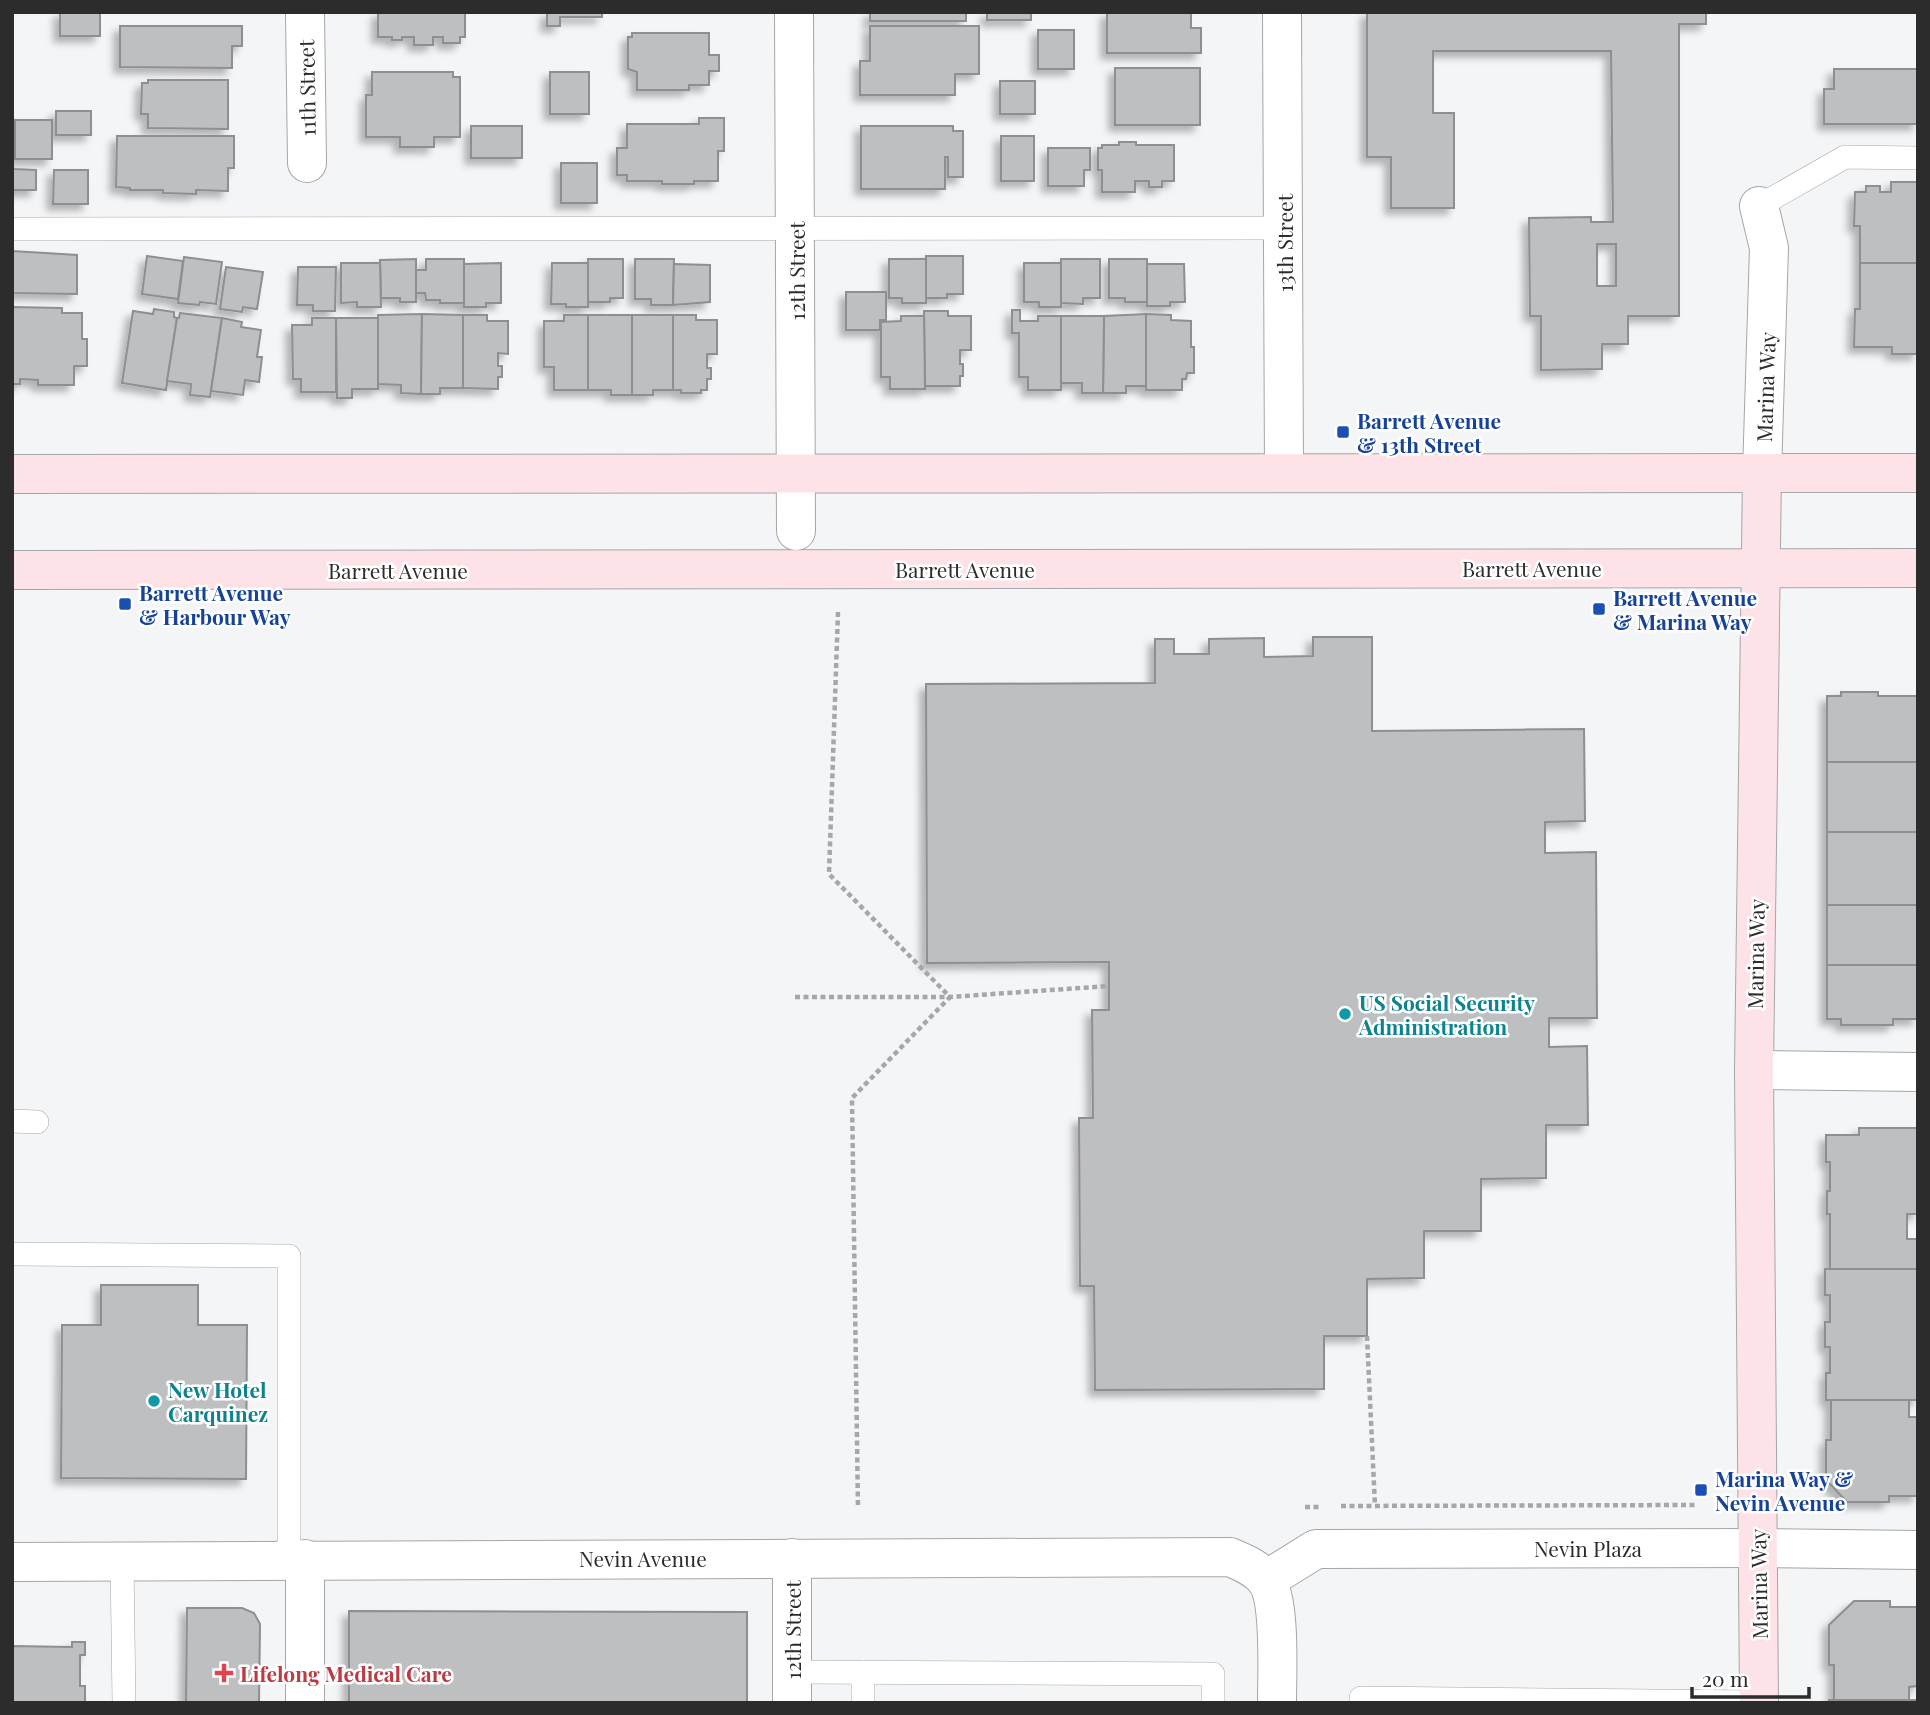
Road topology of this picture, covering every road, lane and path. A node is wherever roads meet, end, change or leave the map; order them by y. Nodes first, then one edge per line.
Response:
1 (305, 12) edge
2 (794, 12) edge
3 (1282, 12) edge
4 (1918, 158) edge
5 (307, 163) dead end
6 (1759, 206) joint
7 (1284, 228) junction
8 (12, 229) edge
9 (796, 229) junction
10 (1284, 473) junction
11 (1762, 473) junction
12 (1918, 473) edge
13 (12, 474) edge
14 (796, 474) junction
15 (796, 531) dead end
16 (1760, 568) junction
17 (1918, 568) edge
18 (12, 570) edge
19 (838, 612) dead end
20 (1109, 986) dead end
21 (795, 997) dead end
22 (950, 997) junction
23 (1754, 1070) junction
24 (1918, 1072) edge
25 (12, 1121) edge
26 (37, 1122) dead end
27 (12, 1254) edge
28 (1367, 1336) dead end
29 (1696, 1505) dead end
30 (1333, 1506) dead end
31 (1375, 1506) junction
32 (1305, 1507) dead end
33 (1319, 1507) dead end
34 (858, 1508) dead end
35 (1758, 1548) junction
36 (1376, 1549) junction
37 (1918, 1550) edge
38 (792, 1558) junction
39 (297, 1559) junction
40 (122, 1561) junction
41 (12, 1562) edge
42 (1266, 1580) junction
43 (863, 1672) junction
44 (792, 1688) edge
45 (1759, 1702) edge
46 (124, 1703) edge
47 (305, 1703) edge
48 (863, 1703) edge
49 (1213, 1703) edge
50 (1277, 1703) edge
51 (1361, 1703) edge

1 - 5 street, 11th Street
2 - 9 street, 12th Street
3 - 7 street, 13th Street
4 - 6 lane
6 - 11 street, Marina Way
7 - 9 lane
7 - 10 street, 13th Street
8 - 9 lane
9 - 14 street, 12th Street
10 - 11 main road
10 - 14 main road
11 - 12 main road
11 - 16 main road, Marina Way
13 - 14 main road
14 - 15 street, 12th Street
16 - 17 main road, Barrett Avenue
16 - 18 main road, Barrett Avenue
16 - 23 main road, Marina Way
19 - 22 path
20 - 22 path
21 - 22 path
22 - 34 path
23 - 24 street
23 - 35 main road, Marina Way
25 - 26 lane
27 - 39 lane
28 - 31 path
29 - 31 path
30 - 31 path
31 - 36 path
32 - 33 path
35 - 36 street, Nevin Plaza
35 - 37 street, Nevin Plaza
35 - 45 main road, Marina Way
36 - 42 street, Nevin Plaza
38 - 39 street, Nevin Avenue
38 - 42 street, Nevin Avenue
38 - 44 street, 12th Street
39 - 40 street, Nevin Avenue
39 - 47 street
40 - 41 street, Nevin Avenue
40 - 46 lane
42 - 50 street
43 - 44 lane
43 - 48 lane
43 - 49 lane
45 - 51 lane

